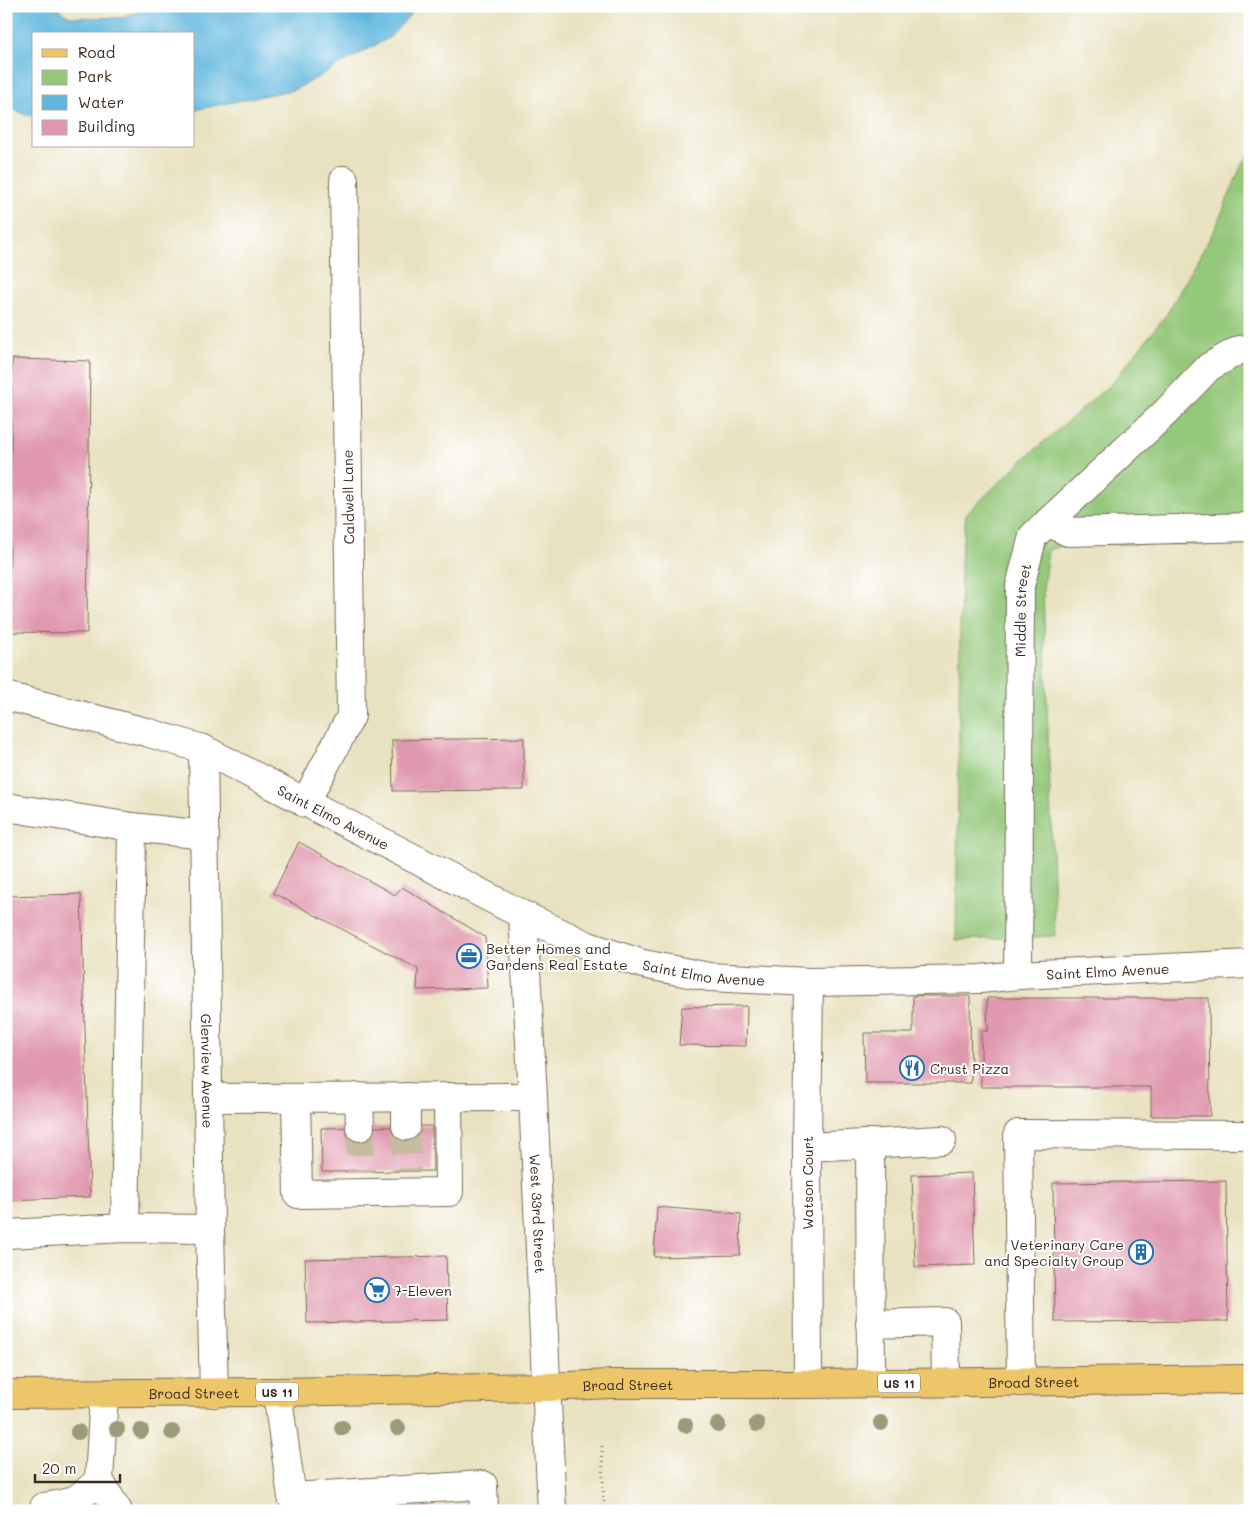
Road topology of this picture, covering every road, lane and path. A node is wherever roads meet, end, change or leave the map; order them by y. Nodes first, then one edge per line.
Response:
1 (344, 180) dead end
2 (1250, 349) edge
3 (1048, 522) junction
4 (1250, 527) edge
5 (6, 696) edge
6 (203, 749) junction
7 (305, 802) junction
8 (6, 807) edge
9 (132, 827) junction
10 (205, 835) junction
11 (523, 915) junction
12 (1250, 964) edge
13 (1018, 975) junction
14 (809, 982) junction
15 (533, 1096) junction
16 (406, 1097) junction
17 (448, 1097) junction
18 (208, 1098) junction
19 (296, 1098) junction
20 (360, 1098) junction
21 (406, 1126) tunnel mouth
22 (360, 1127) tunnel mouth
23 (1250, 1135) edge
24 (942, 1140) dead end
25 (870, 1143) junction
26 (807, 1147) junction
27 (125, 1228) junction
28 (210, 1229) junction
29 (6, 1234) edge
30 (870, 1324) junction
31 (1250, 1379) edge
32 (946, 1382) junction
33 (1020, 1382) junction
34 (808, 1384) junction
35 (871, 1384) junction
36 (548, 1387) junction
37 (277, 1392) junction
38 (214, 1393) junction
39 (6, 1394) edge
40 (104, 1394) junction
41 (602, 1446) dead end
42 (99, 1480) junction
43 (44, 1510) edge
44 (118, 1511) edge
45 (484, 1511) edge
46 (552, 1511) edge
47 (604, 1511) edge

1 - 7 street, Caldwell Lane
2 - 3 street, Middle Street
3 - 4 street
3 - 13 street, Middle Street
5 - 6 street, Saint Elmo Avenue
6 - 7 street, Saint Elmo Avenue
6 - 10 street, Glenview Avenue
7 - 11 street, Saint Elmo Avenue
8 - 9 street
9 - 10 street
9 - 27 street
10 - 18 street, Glenview Avenue
11 - 14 street, Saint Elmo Avenue
11 - 15 street, West 33rd Street
12 - 13 street, Saint Elmo Avenue
13 - 14 street, Saint Elmo Avenue
14 - 26 street, Watson Court
15 - 17 street
15 - 36 street, West 33rd Street
16 - 17 street
16 - 20 street
16 - 21 street
17 - 19 street
18 - 19 street
18 - 28 street, Glenview Avenue
19 - 20 street
20 - 22 street
23 - 33 street
24 - 25 street
25 - 26 street
25 - 30 street
26 - 34 street, Watson Court
27 - 28 street
27 - 29 street
28 - 38 street, Glenview Avenue
30 - 32 street
30 - 35 street
31 - 33 main road, Broad Street / US 11
32 - 33 main road, Broad Street / US 11
32 - 35 main road, Broad Street / US 11
34 - 35 main road, Broad Street / US 11
34 - 36 main road, Broad Street / US 11
36 - 37 main road, Broad Street / US 11
36 - 46 street, West 33rd Street
37 - 38 main road, Broad Street / US 11
37 - 45 street
38 - 40 main road, Broad Street / US 11
39 - 40 main road, Broad Street / US 11
40 - 42 street
41 - 47 path
42 - 43 street
42 - 44 street

